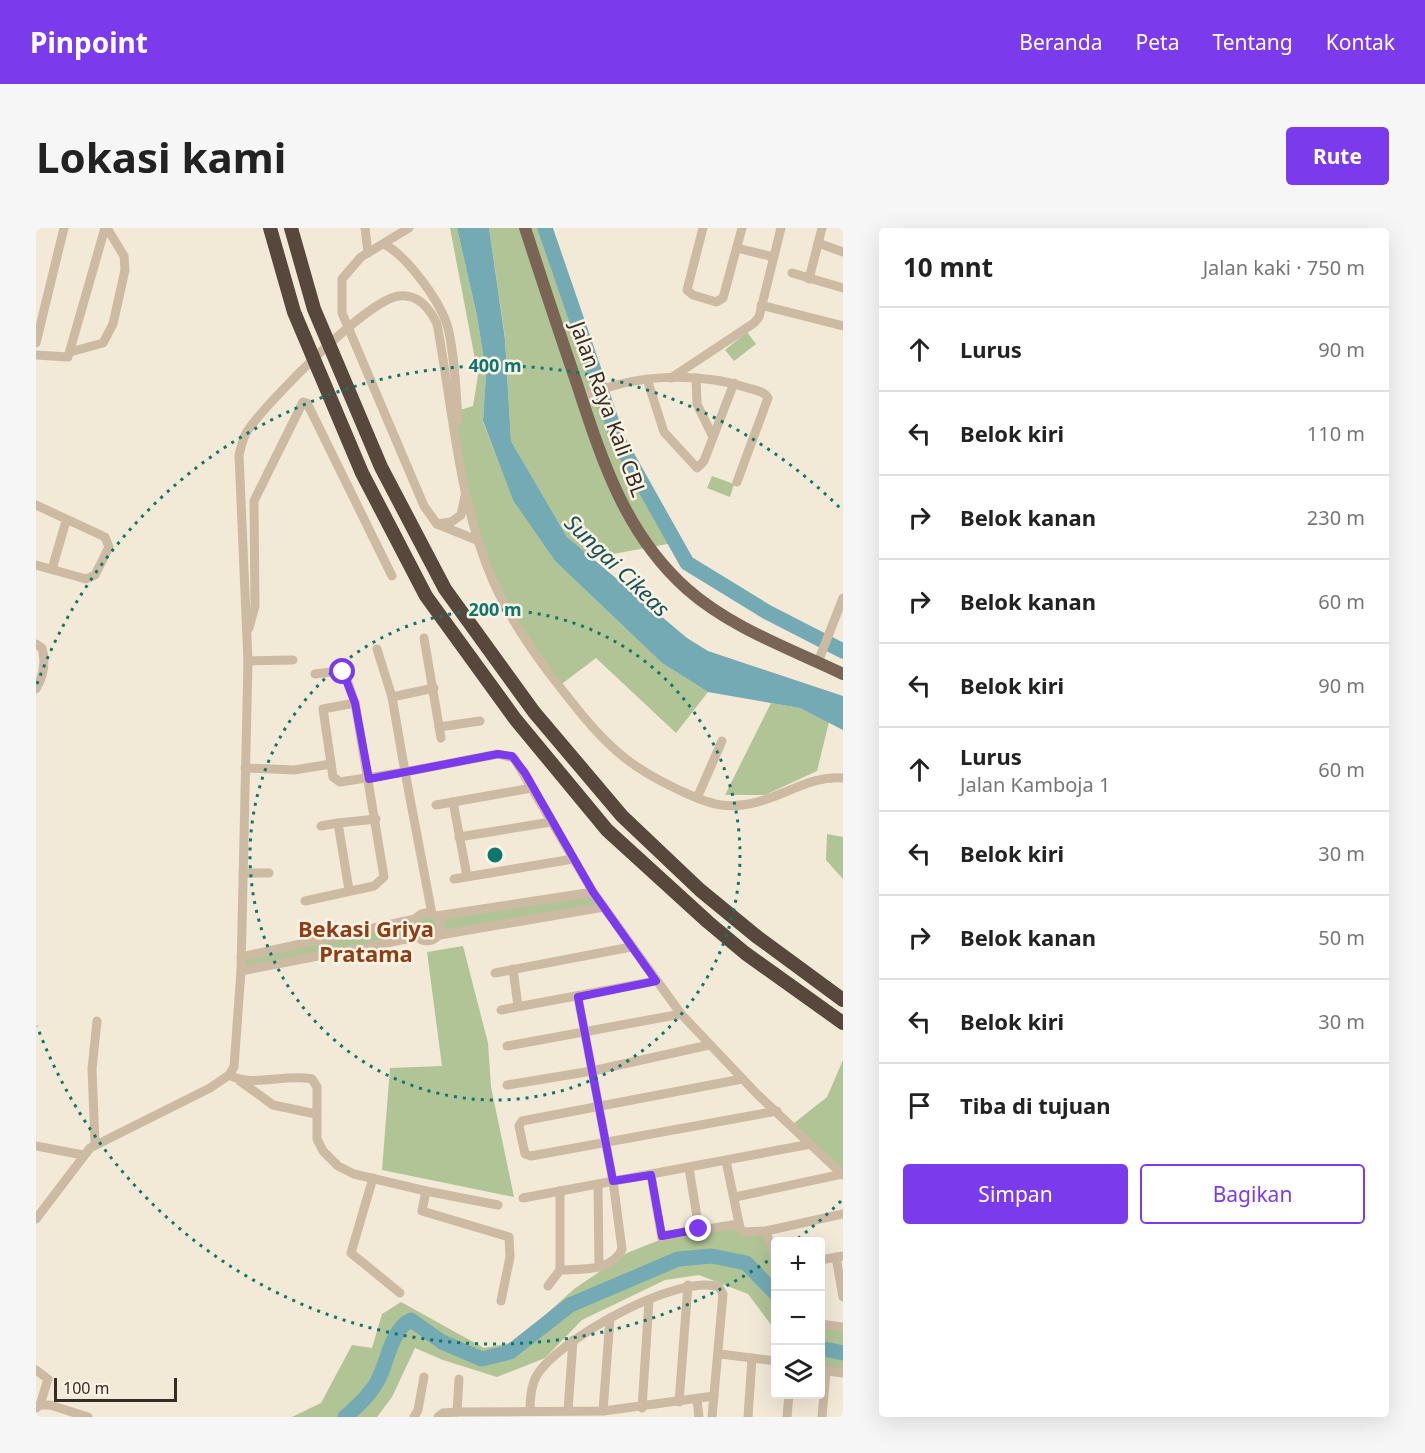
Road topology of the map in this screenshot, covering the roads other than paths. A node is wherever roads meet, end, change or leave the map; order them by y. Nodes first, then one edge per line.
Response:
1 (64, 228) edge
2 (106, 228) edge
3 (270, 228) edge
4 (291, 228) edge
5 (365, 228) edge
6 (409, 228) edge
7 (525, 228) edge
8 (703, 228) edge
9 (742, 228) edge
10 (781, 228) edge
11 (822, 228) edge
12 (818, 243) junction
13 (384, 244) junction
14 (737, 248) junction
15 (843, 252) edge
16 (368, 253) junction
17 (774, 257) junction
18 (792, 273) dead end
19 (809, 279) junction
20 (843, 288) edge
21 (761, 305) junction
22 (843, 326) edge
23 (36, 343) edge
24 (70, 352) junction
25 (36, 355) edge
26 (670, 378) junction
27 (696, 378) junction
28 (647, 379) junction
29 (734, 383) junction
30 (582, 399) junction
31 (712, 435) junction
32 (459, 461) junction
33 (737, 483) dead end
34 (466, 492) junction
35 (36, 505) edge
36 (66, 521) junction
37 (437, 524) junction
38 (479, 542) junction
39 (36, 565) edge
40 (52, 570) junction
41 (392, 576) dead end
42 (843, 598) edge
43 (247, 636) junction
44 (424, 638) dead end
45 (36, 644) edge
46 (377, 649) dead end
47 (293, 660) dead end
48 (248, 661) junction
49 (818, 662) junction
50 (315, 674) dead end
51 (843, 674) edge
52 (37, 685) edge
53 (434, 688) junction
54 (392, 697) junction
55 (355, 703) junction
56 (480, 721) dead end
57 (439, 728) junction
58 (441, 738) dead end
59 (722, 741) dead end
60 (331, 764) junction
61 (245, 768) junction
62 (405, 772) junction
63 (843, 778) edge
64 (369, 779) junction
65 (532, 788) junction
66 (697, 798) junction
67 (453, 802) junction
68 (436, 805) dead end
69 (376, 819) junction
70 (551, 822) junction
71 (338, 823) junction
72 (321, 826) dead end
73 (459, 837) junction
74 (573, 859) junction
75 (243, 873) junction
76 (269, 873) dead end
77 (467, 876) junction
78 (454, 879) dead end
79 (349, 890) junction
80 (593, 892) junction
81 (305, 901) dead end
82 (604, 907) junction
83 (434, 915) junction
84 (415, 919) junction
85 (440, 935) junction
86 (417, 937) junction
87 (631, 947) junction
88 (241, 957) junction
89 (513, 969) junction
90 (241, 971) junction
91 (495, 973) dead end
92 (656, 981) junction
93 (578, 997) junction
94 (843, 1000) edge
95 (518, 1006) junction
96 (501, 1010) dead end
97 (681, 1014) junction
98 (97, 1021) dead end
99 (841, 1022) edge
100 (585, 1034) junction
101 (507, 1046) dead end
102 (709, 1046) junction
103 (592, 1071) junction
104 (229, 1075) junction
105 (742, 1079) junction
106 (240, 1081) junction
107 (507, 1085) dead end
108 (598, 1108) junction
109 (777, 1111) junction
110 (316, 1114) junction
111 (606, 1143) junction
112 (95, 1144) junction
113 (811, 1144) junction
114 (36, 1146) edge
115 (83, 1155) junction
116 (726, 1161) junction
117 (689, 1167) junction
118 (843, 1174) edge
119 (651, 1175) junction
120 (373, 1178) junction
121 (613, 1181) junction
122 (598, 1184) junction
123 (426, 1191) junction
124 (560, 1191) junction
125 (735, 1197) junction
126 (523, 1198) dead end
127 (498, 1205) dead end
128 (843, 1214) edge
129 (36, 1219) edge
130 (739, 1224) junction
131 (699, 1229) junction
132 (766, 1231) junction
133 (771, 1247) edge
134 (840, 1256) edge
135 (825, 1259) edge
136 (599, 1267) junction
137 (560, 1270) junction
138 (688, 1285) junction
139 (548, 1286) dead end
140 (400, 1293) dead end
141 (843, 1297) edge
142 (649, 1300) junction
143 (501, 1301) dead end
144 (610, 1318) junction
145 (825, 1325) edge
146 (843, 1327) edge
147 (573, 1340) junction
148 (720, 1354) junction
149 (752, 1358) junction
150 (771, 1360) edge
151 (36, 1370) edge
152 (825, 1370) edge
153 (843, 1373) edge
154 (424, 1377) dead end
155 (459, 1379) dead end
156 (714, 1396) junction
157 (789, 1399) edge
158 (822, 1399) edge
159 (696, 1400) junction
160 (679, 1402) junction
161 (38, 1407) edge
162 (642, 1408) junction
163 (530, 1411) junction
164 (568, 1411) junction
165 (603, 1411) junction
166 (458, 1412) junction
167 (88, 1417) edge
168 (414, 1417) edge
169 (438, 1417) edge
170 (699, 1417) edge
171 (712, 1417) edge
172 (748, 1417) edge
173 (787, 1417) edge
174 (822, 1417) edge

1 - 23 street
2 - 24 street
2 - 24 street
3 - 99 highway
4 - 94 highway
5 - 16 street
6 - 13 street
7 - 30 main road, Jalan Raya Kali CBL
8 - 14 street
9 - 14 street
10 - 17 street
11 - 12 street
12 - 15 street
12 - 19 street
13 - 16 street
13 - 32 street
14 - 17 street
16 - 37 street
17 - 21 street
18 - 19 street
19 - 20 street
21 - 22 street
21 - 26 street
24 - 25 street
26 - 27 street
26 - 28 street
27 - 29 street
27 - 31 street
28 - 30 street
28 - 31 street
29 - 31 street
29 - 33 street
30 - 49 main road, Jalan Raya Kali CBL
32 - 34 street
32 - 43 street
34 - 37 street
34 - 38 street
35 - 36 street
36 - 40 street
36 - 40 street
37 - 38 street
38 - 66 street
39 - 40 street
41 - 43 street
42 - 49 street
43 - 48 street
44 - 53 street
45 - 52 street
46 - 54 street
47 - 48 street
48 - 61 street
49 - 51 main road, Jalan Raya Kali CBL
50 - 55 street
53 - 54 street
53 - 57 street
54 - 62 street
55 - 60 street
55 - 64 street
56 - 57 street
57 - 58 street
59 - 66 street
60 - 61 street
60 - 64 street
61 - 75 street
62 - 64 street
62 - 65 street
62 - 83 street
63 - 66 street
64 - 69 street
65 - 67 street
65 - 70 street
67 - 68 street
67 - 73 street
69 - 71 street
69 - 79 street
70 - 73 street
70 - 74 street
71 - 72 street
71 - 79 street
73 - 77 street
74 - 77 street
74 - 80 street
75 - 76 street
75 - 88 street
77 - 78 street
79 - 81 street
80 - 82 street
80 - 83 street
82 - 85 street
82 - 87 street
83 - 84 street
83 - 85 street
84 - 86 street
84 - 88 street
85 - 86 street
86 - 90 street
87 - 89 street
87 - 92 street
88 - 90 street
89 - 91 street
89 - 95 street
90 - 104 street
92 - 93 street
92 - 97 street
93 - 95 street
93 - 100 street
95 - 96 street
97 - 100 street
97 - 102 street
98 - 112 street
100 - 101 street
100 - 103 street
102 - 103 street
102 - 105 street
103 - 107 street
103 - 108 street
104 - 106 street
104 - 112 street
105 - 108 street
105 - 109 street
106 - 110 street
106 - 110 street
108 - 111 street
108 - 111 street
109 - 111 street
109 - 113 street
110 - 120 street
111 - 121 street
112 - 115 street
113 - 116 street
113 - 118 street
114 - 115 street
115 - 129 street
116 - 117 street
116 - 125 street
117 - 119 street
117 - 131 street
118 - 125 street
119 - 121 street
119 - 131 street
120 - 123 street
120 - 140 street
121 - 122 street
121 - 136 street
122 - 124 street
122 - 136 street
123 - 127 street
123 - 143 street
124 - 126 street
124 - 137 street
125 - 130 street
128 - 132 street
130 - 131 street
130 - 132 street
132 - 133 street
134 - 135 street
134 - 141 street
136 - 137 street
137 - 139 street
138 - 142 street
138 - 148 street
138 - 160 street
142 - 144 street
142 - 162 street
144 - 147 street
144 - 165 street
145 - 146 street
147 - 163 street
147 - 164 street
148 - 149 street
148 - 156 street
149 - 150 street
149 - 172 street
151 - 161 street
152 - 153 street
154 - 168 street
155 - 166 street
156 - 159 street
156 - 171 street
157 - 173 street
158 - 174 street
159 - 160 street
159 - 170 street
160 - 162 street
161 - 167 street
162 - 165 street
163 - 164 street
163 - 166 street
164 - 165 street
166 - 169 street

